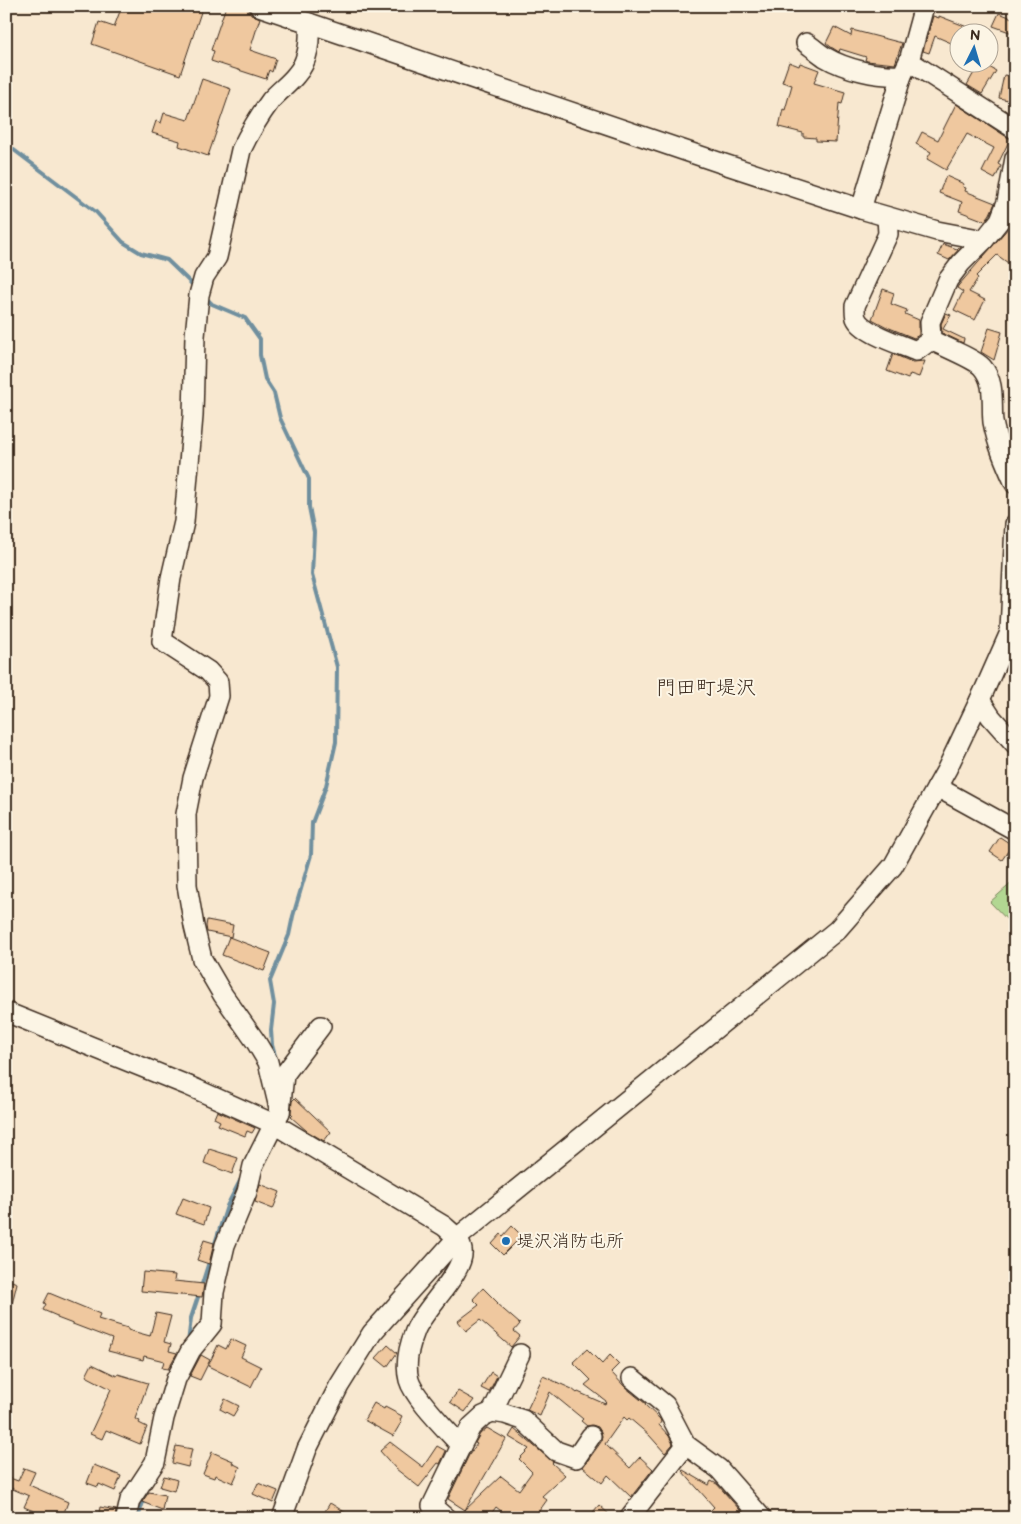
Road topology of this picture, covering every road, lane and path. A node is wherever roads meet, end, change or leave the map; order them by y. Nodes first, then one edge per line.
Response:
1 (259, 6) edge
2 (924, 6) edge
3 (299, 16) edge
4 (806, 43) dead end
5 (905, 68) junction
6 (1015, 129) edge
7 (1015, 158) edge
8 (861, 209) junction
9 (887, 218) junction
10 (984, 240) junction
11 (931, 340) junction
12 (1015, 484) edge
13 (1015, 524) edge
14 (1012, 626) edge
15 (980, 700) junction
16 (1015, 744) edge
17 (937, 787) junction
18 (1015, 830) edge
19 (6, 1012) edge
20 (321, 1026) dead end
21 (277, 1118) junction
22 (457, 1238) junction
23 (520, 1354) dead end
24 (632, 1378) dead end
25 (492, 1412) junction
26 (591, 1436) dead end
27 (686, 1445) junction
28 (461, 1446) junction
29 (126, 1518) edge
30 (282, 1518) edge
31 (446, 1518) edge
32 (629, 1518) edge
33 (762, 1518) edge

1 - 3 street
2 - 5 street
3 - 8 street
3 - 21 street
4 - 5 street
5 - 6 street
5 - 8 street
7 - 10 street
8 - 9 street
9 - 10 street
9 - 11 street
10 - 11 street
11 - 12 street
13 - 14 street
14 - 15 street
15 - 16 street
15 - 17 street
17 - 18 street
17 - 22 street
19 - 21 street
20 - 21 street
21 - 22 street
21 - 29 street
22 - 28 street
22 - 30 street
23 - 25 street
24 - 27 street
25 - 26 street
25 - 28 street
27 - 32 street
27 - 33 street
28 - 31 street

